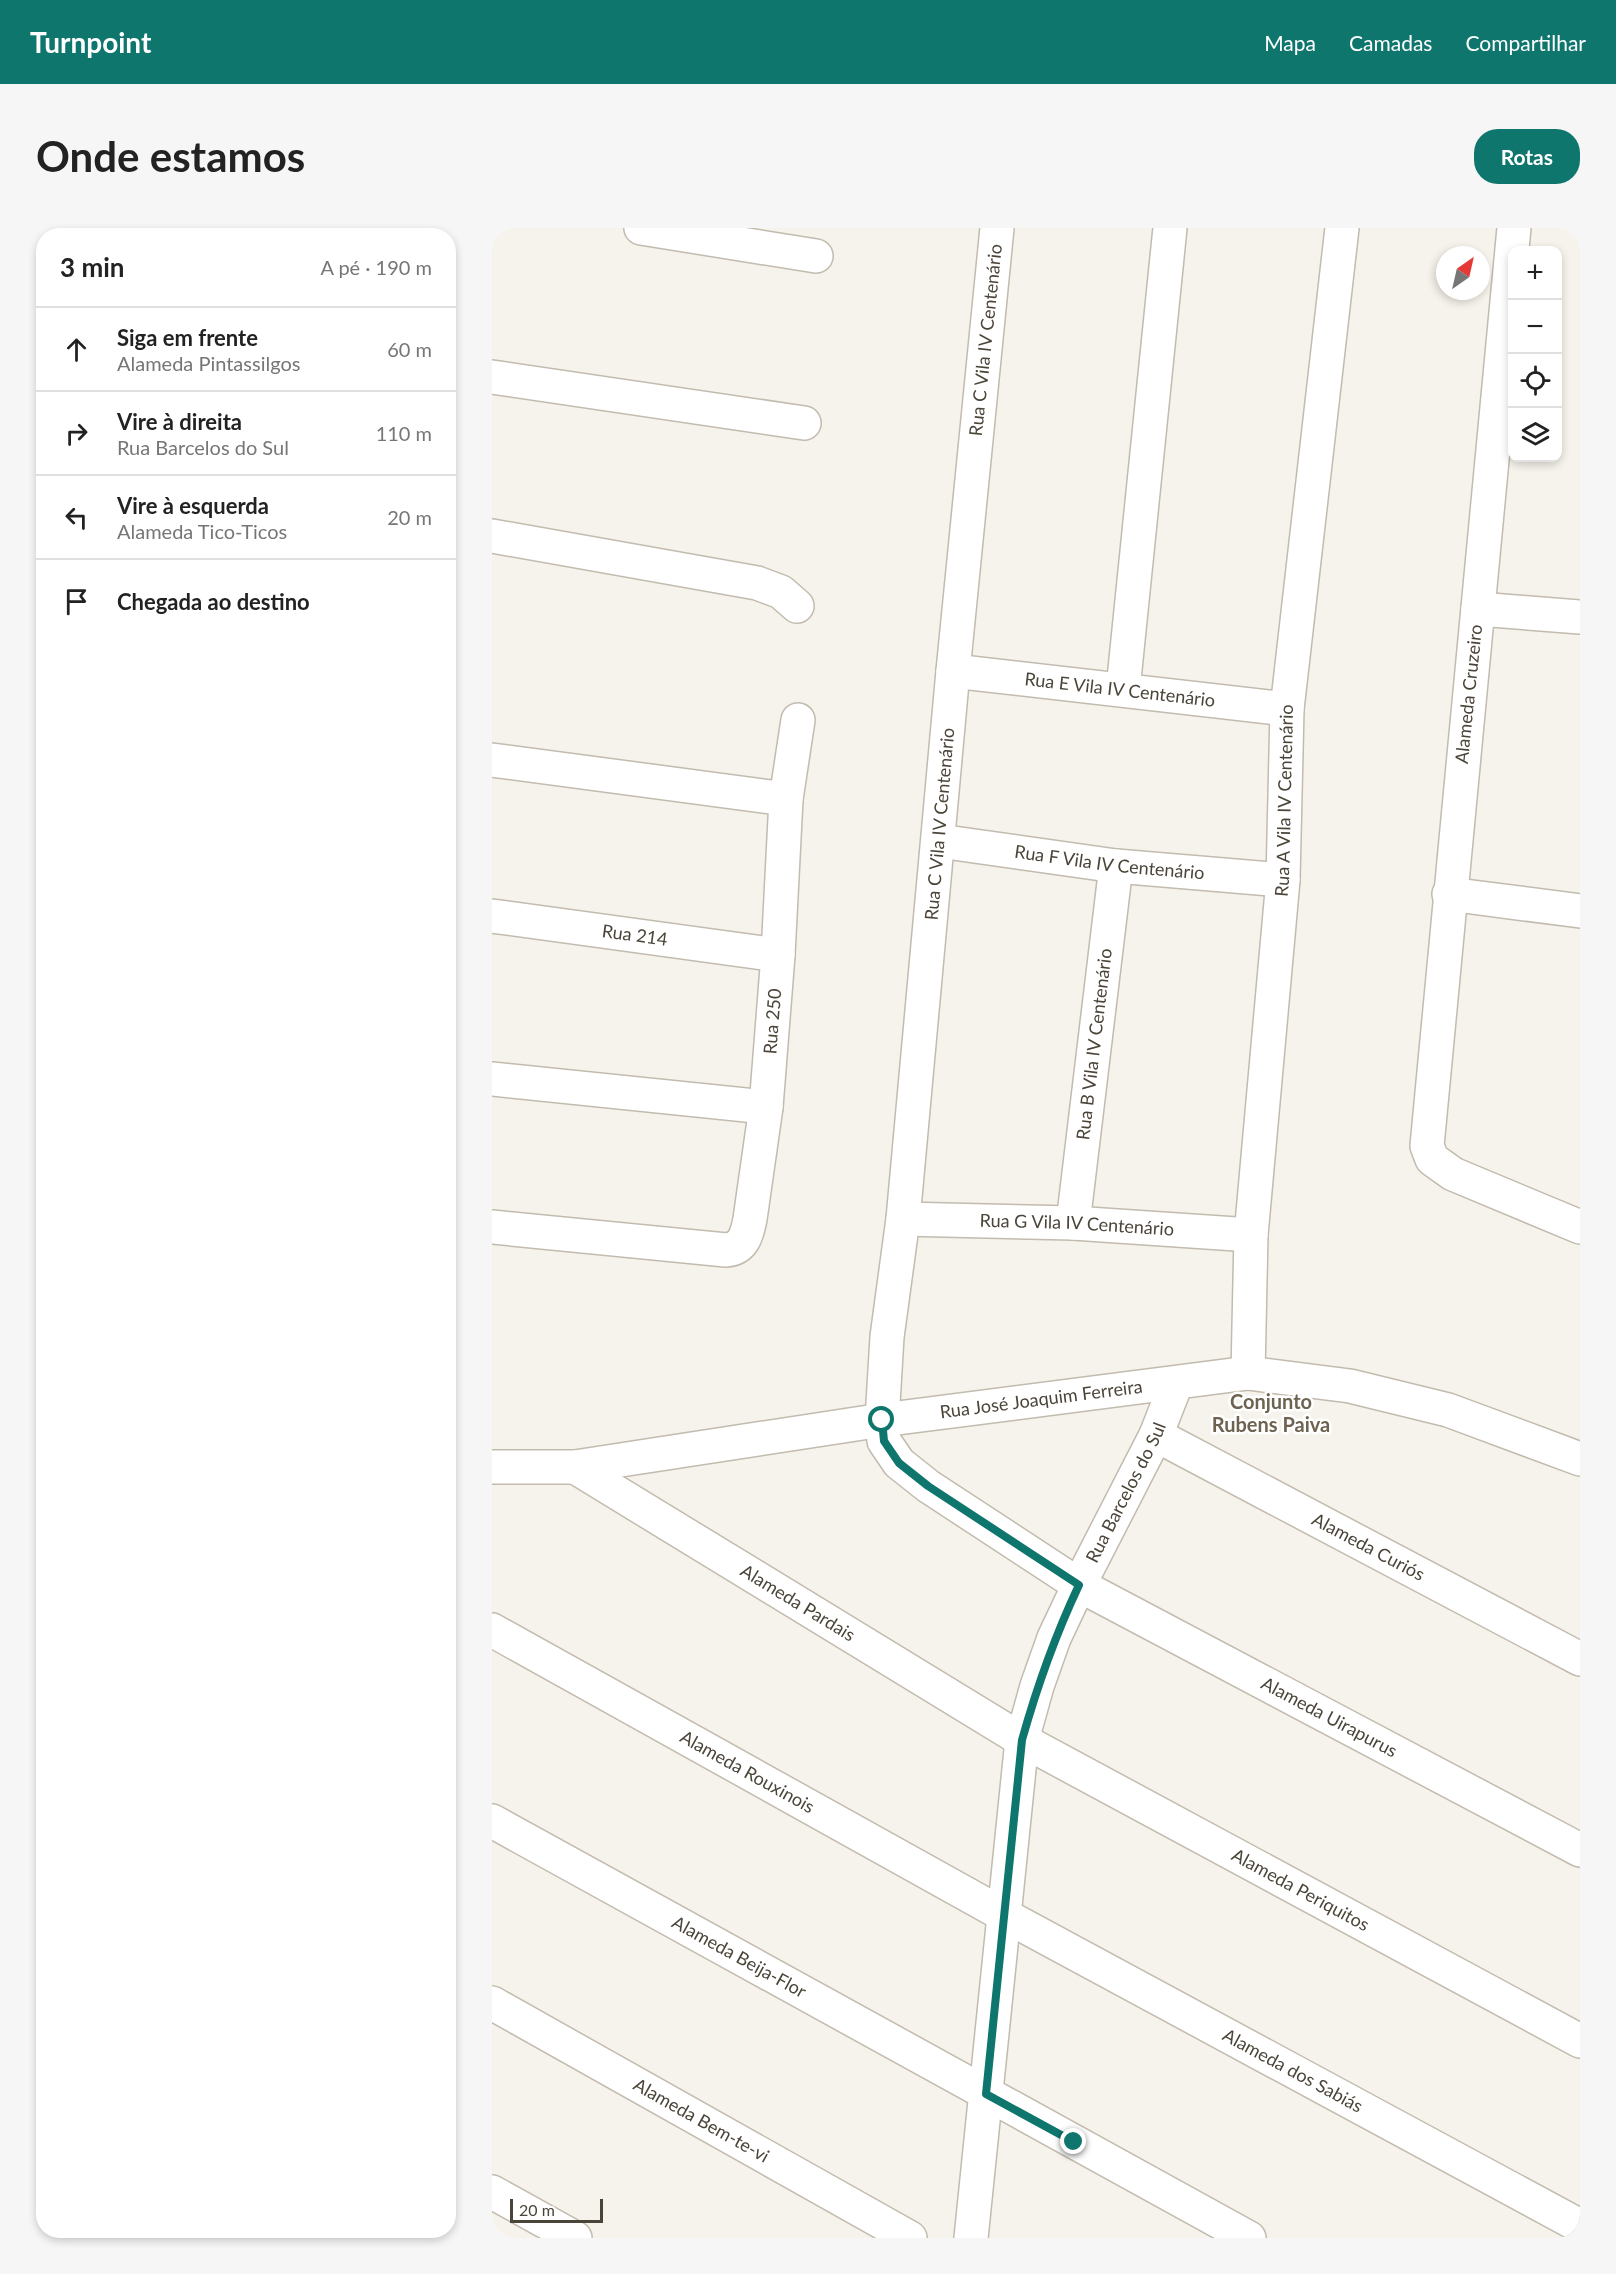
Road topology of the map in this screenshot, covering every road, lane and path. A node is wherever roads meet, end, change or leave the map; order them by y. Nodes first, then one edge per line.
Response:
1 (641, 228) edge
2 (997, 228) edge
3 (1170, 228) edge
4 (1342, 228) edge
5 (1514, 228) edge
6 (816, 256) dead end
7 (492, 377) edge
8 (804, 423) dead end
9 (492, 536) edge
10 (797, 606) dead end
11 (1478, 609) junction
12 (1580, 617) edge
13 (953, 671) junction
14 (1123, 689) junction
15 (1287, 709) junction
16 (798, 720) dead end
17 (492, 760) edge
18 (786, 799) junction
19 (939, 841) junction
20 (1116, 866) junction
21 (1283, 880) junction
22 (1449, 894) junction
23 (1580, 911) edge
24 (492, 916) edge
25 (778, 955) junction
26 (492, 1079) edge
27 (766, 1107) junction
28 (903, 1220) junction
29 (1073, 1223) junction
30 (492, 1227) edge
31 (1580, 1227) edge
32 (1251, 1235) junction
33 (1248, 1373) junction
34 (1176, 1384) junction
35 (882, 1420) junction
36 (1156, 1435) junction
37 (1580, 1459) edge
38 (492, 1467) edge
39 (575, 1467) junction
40 (1079, 1585) junction
41 (492, 1630) edge
42 (1580, 1659) edge
43 (1022, 1740) junction
44 (492, 1821) edge
45 (1580, 1850) edge
46 (1004, 1915) junction
47 (492, 2003) edge
48 (1580, 2041) edge
49 (986, 2094) junction
50 (492, 2192) edge
51 (1580, 2226) edge
52 (575, 2238) edge
53 (910, 2238) edge
54 (971, 2238) edge
55 (1249, 2238) edge

1 - 6 street
2 - 13 street, Rua C Vila IV Centenário
3 - 14 street
4 - 15 street, Rua A Vila IV Centenário
5 - 11 street, Alameda Cruzeiro
7 - 8 street
9 - 10 street
11 - 12 street
11 - 22 street, Alameda Cruzeiro
13 - 14 street, Rua E Vila IV Centenário
13 - 19 street, Rua C Vila IV Centenário
14 - 15 street, Rua E Vila IV Centenário
15 - 21 street, Rua A Vila IV Centenário
16 - 18 street, Rua 250
17 - 18 street
18 - 25 street, Rua 250
19 - 20 street, Rua F Vila IV Centenário
19 - 28 street, Rua C Vila IV Centenário
20 - 21 street, Rua F Vila IV Centenário
20 - 29 street, Rua B Vila IV Centenário
21 - 32 street, Rua A Vila IV Centenário
22 - 23 street
22 - 31 street, Alameda Cruzeiro
24 - 25 street, Rua 214
25 - 27 street, Rua 250
26 - 27 street
27 - 30 street, Rua 250
28 - 29 street, Rua G Vila IV Centenário
28 - 35 street, Rua C Vila IV Centenário
29 - 32 street, Rua G Vila IV Centenário
32 - 33 street, Rua A Vila IV Centenário
33 - 34 street, Rua José Joaquim Ferreira
33 - 37 street, Rua José Joaquim Ferreira
34 - 35 street, Rua José Joaquim Ferreira
34 - 36 street, Rua Barcelos do Sul
35 - 39 street, Rua José Joaquim Ferreira
35 - 40 street, Alameda Uirapurus
36 - 40 street, Rua Barcelos do Sul
36 - 42 street, Alameda Curiós
38 - 39 street, Rua José Joaquim Ferreira
39 - 43 street, Alameda Pardais
40 - 43 street, Rua Barcelos do Sul
40 - 45 street, Alameda Uirapurus
41 - 46 street, Alameda Rouxinois
43 - 46 street, Rua Barcelos do Sul
43 - 48 street, Alameda Periquitos
44 - 49 street, Alameda Beija-Flor
46 - 49 street, Rua Barcelos do Sul
46 - 51 street, Alameda dos Sabiás
47 - 53 street, Alameda Bem-te-vi
49 - 54 street, Rua Barcelos do Sul
49 - 55 street, Alameda Beija-Flor
50 - 52 street

